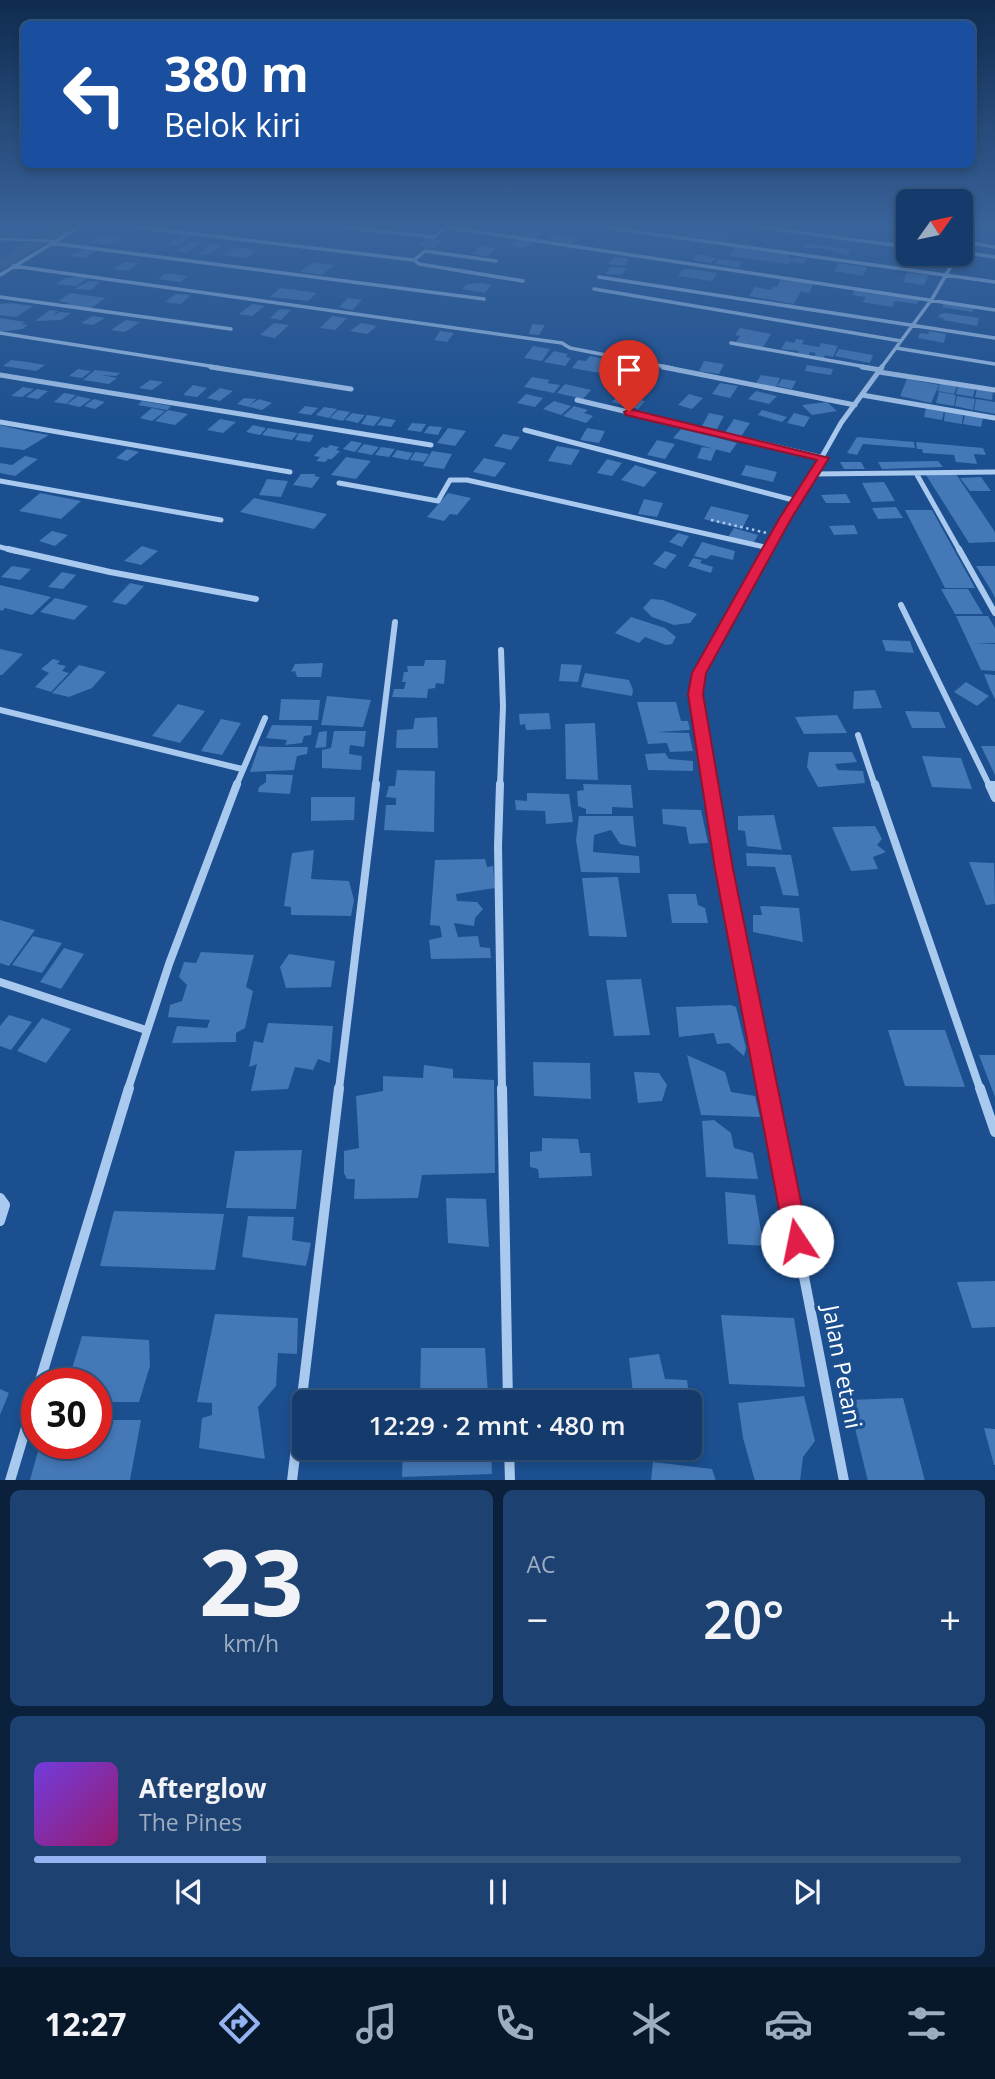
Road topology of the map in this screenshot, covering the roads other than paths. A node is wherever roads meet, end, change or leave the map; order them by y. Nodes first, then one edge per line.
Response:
1 (223, 296) edge
2 (462, 296) edge
3 (633, 296) edge
4 (724, 296) edge
5 (912, 296) edge
6 (934, 296) edge
7 (0, 297) edge
8 (484, 299) dead end
9 (932, 299) junction
10 (995, 310) edge
11 (913, 325) junction
12 (231, 329) dead end
13 (0, 333) edge
14 (995, 338) edge
15 (731, 343) dead end
16 (899, 344) junction
17 (995, 363) edge
18 (880, 371) junction
19 (0, 375) edge
20 (351, 389) dead end
21 (995, 390) edge
22 (862, 396) junction
23 (578, 400) dead end
24 (855, 404) junction
25 (995, 418) edge
26 (0, 422) edge
27 (525, 430) dead end
28 (431, 445) dead end
29 (824, 458) junction
30 (290, 472) dead end
31 (995, 472) edge
32 (916, 473) junction
33 (814, 474) junction
34 (0, 481) edge
35 (339, 483) dead end
36 (797, 501) junction
37 (221, 520) dead end
38 (0, 547) edge
39 (769, 548) junction
40 (256, 599) dead end
41 (901, 605) dead end
42 (995, 613) edge
43 (395, 622) dead end
44 (502, 650) dead end
45 (0, 710) edge
46 (265, 718) dead end
47 (858, 735) dead end
48 (242, 769) junction
49 (992, 785) edge
50 (995, 797) edge
51 (0, 982) edge
52 (146, 1030) junction
53 (995, 1132) edge
54 (0, 1198) edge
55 (0, 1221) edge
56 (44, 1368) edge
57 (508, 1390) edge
58 (21, 1444) edge
59 (509, 1460) edge
60 (10, 1480) edge
61 (292, 1480) edge
62 (510, 1480) edge
63 (844, 1480) edge

1 - 24 street
2 - 8 street
3 - 16 street
4 - 11 street
5 - 9 street
6 - 9 street, Jalan Petani
7 - 12 street
9 - 10 street
9 - 11 street, Jalan Petani
11 - 14 street
11 - 16 street, Jalan Petani
13 - 20 street
15 - 18 street
16 - 17 street
16 - 18 street, Jalan Petani
18 - 21 street
18 - 22 street, Jalan Petani
19 - 28 street
22 - 24 street, Jalan Petani
22 - 25 street
23 - 29 street
24 - 29 street, Jalan Petani
26 - 30 street
27 - 36 street
29 - 33 street, Jalan Petani
31 - 32 street
32 - 33 street
32 - 42 street
33 - 36 street, Jalan Petani
34 - 37 street
35 - 39 street
36 - 39 street, Jalan Petani
38 - 40 street
39 - 63 street, Jalan Petani
41 - 49 street
43 - 61 street
44 - 57 street
45 - 48 street
46 - 48 street
47 - 53 street
48 - 52 street
49 - 50 street
51 - 52 street
52 - 56 street
54 - 55 street
58 - 60 street
59 - 62 street

